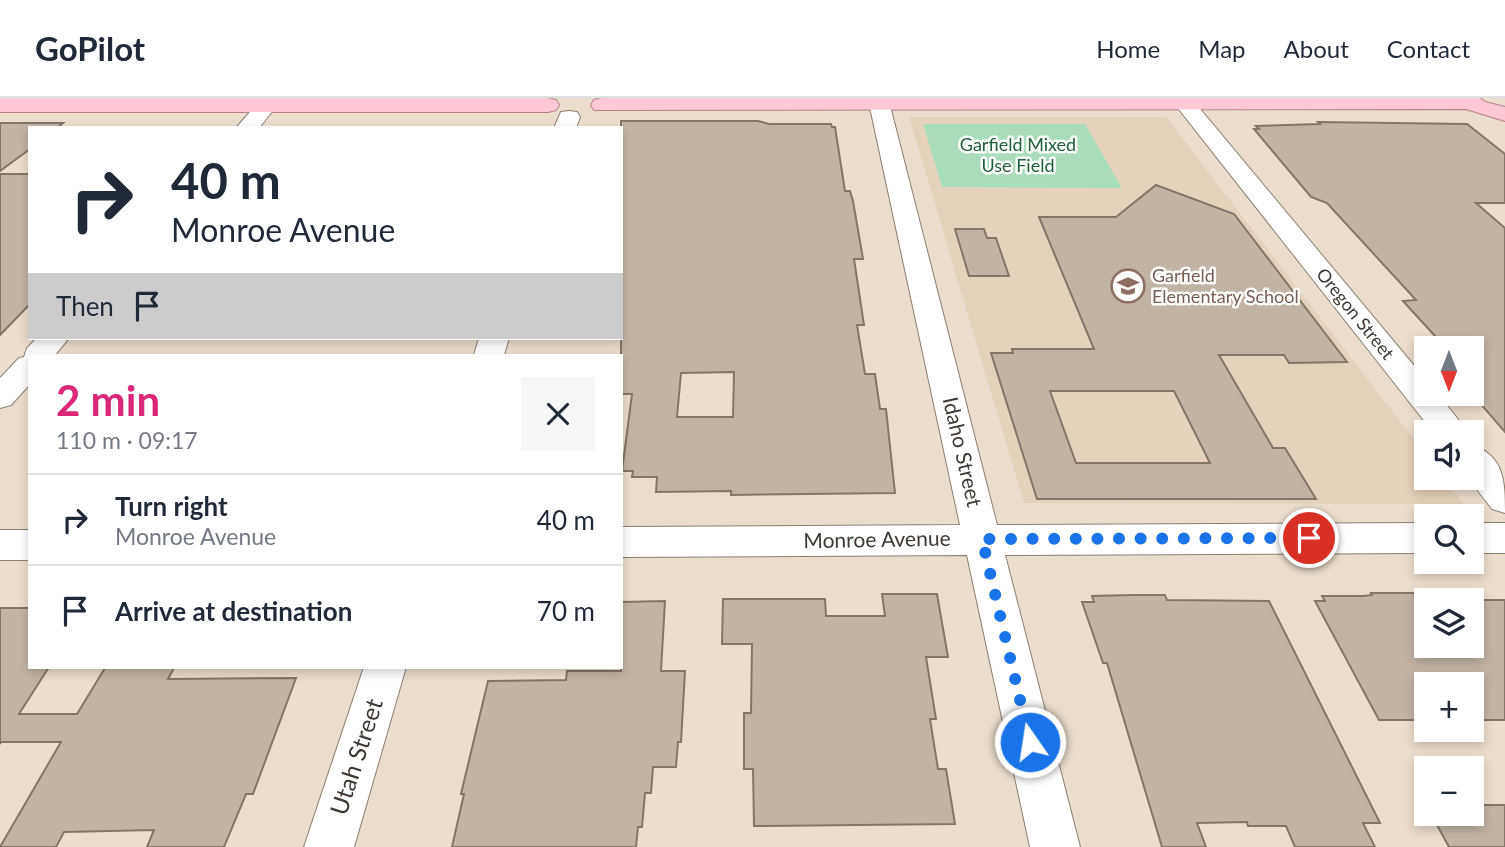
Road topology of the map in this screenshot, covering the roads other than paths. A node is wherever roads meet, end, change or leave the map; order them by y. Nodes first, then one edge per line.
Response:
1 (1182, 100) edge
2 (1468, 100) edge
3 (600, 101) edge
4 (879, 101) edge
5 (270, 102) edge
6 (0, 106) edge
7 (560, 112) edge
8 (1505, 114) edge
9 (249, 126) edge
10 (52, 340) edge
11 (39, 354) edge
12 (28, 367) edge
13 (0, 397) edge
14 (1441, 420) edge
15 (1484, 473) edge
16 (1505, 499) edge
17 (1414, 538) edge
18 (1484, 538) edge
19 (1505, 538) edge
20 (982, 539) junction
21 (623, 542) edge
22 (0, 545) edge
23 (28, 545) edge
24 (385, 669) edge
25 (328, 847) edge
26 (1055, 847) edge

1 - 2 main road
1 - 4 main road
1 - 14 street, Oregon Street
2 - 8 main road
3 - 4 main road
3 - 7 main road
4 - 20 street, Idaho Street
5 - 6 main road
5 - 7 main road
5 - 9 street
10 - 11 street
12 - 13 street
15 - 16 street
17 - 20 street, Monroe Avenue
18 - 19 street
20 - 21 street, Monroe Avenue
20 - 26 street, Idaho Street
22 - 23 street
24 - 25 street, Utah Street

